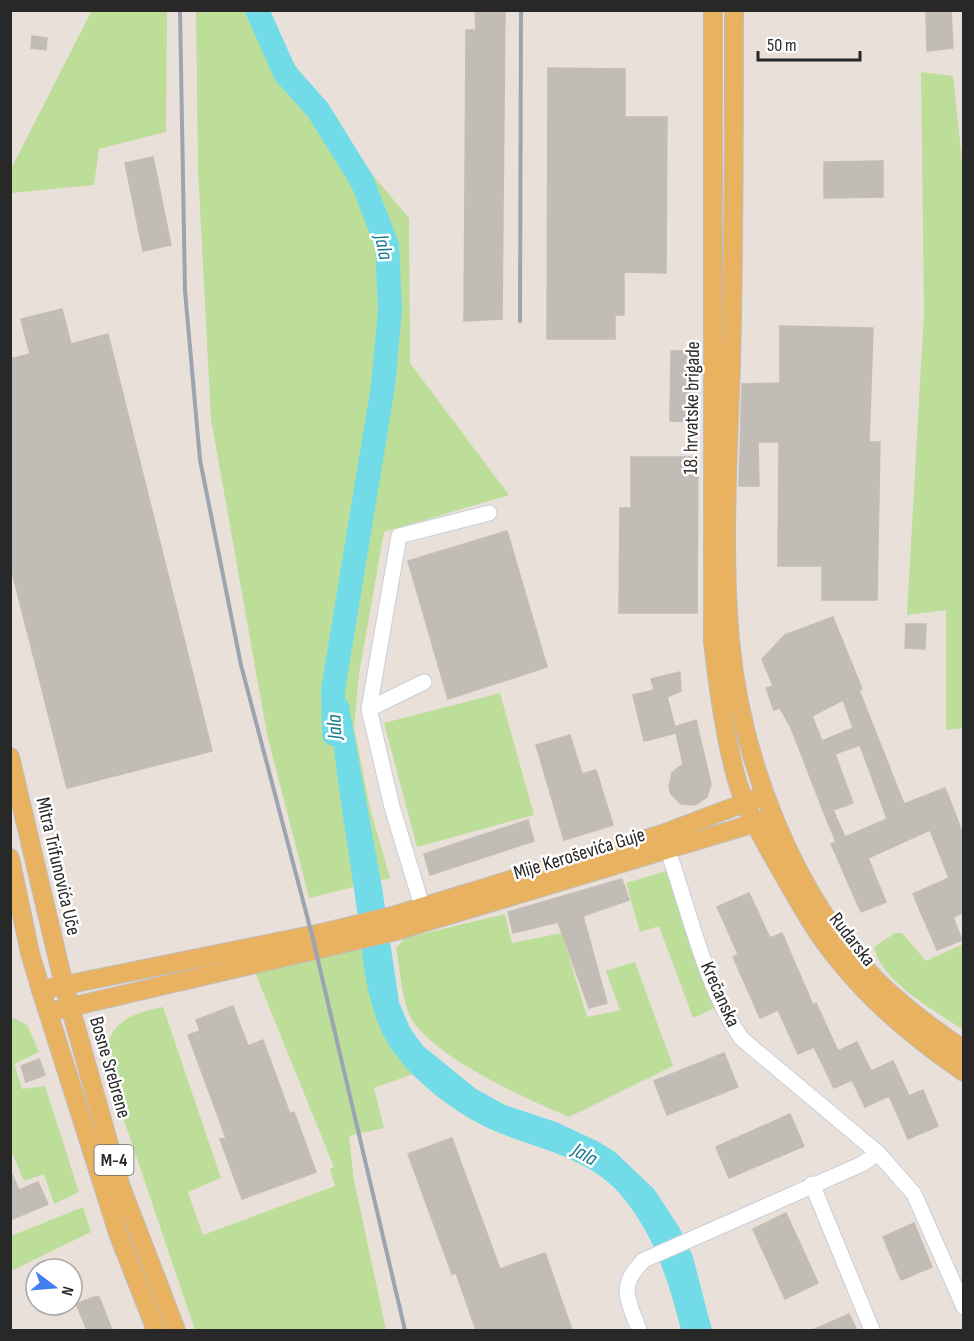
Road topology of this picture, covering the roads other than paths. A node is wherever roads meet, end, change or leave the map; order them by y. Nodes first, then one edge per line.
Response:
1 (713, 10) edge
2 (734, 10) edge
3 (489, 513) dead end
4 (424, 682) dead end
5 (369, 708) junction
6 (10, 757) edge
7 (765, 795) junction
8 (746, 802) junction
9 (774, 817) junction
10 (754, 824) junction
11 (665, 842) junction
12 (10, 858) edge
13 (425, 915) junction
14 (327, 940) junction
15 (64, 985) junction
16 (41, 990) junction
17 (71, 1007) junction
18 (49, 1012) junction
19 (963, 1050) edge
20 (963, 1072) edge
21 (878, 1153) junction
22 (812, 1184) junction
23 (963, 1307) edge
24 (156, 1330) edge
25 (176, 1330) edge
26 (639, 1330) edge
27 (872, 1330) edge

1 - 8 main road, 18. hrvatske brigade
2 - 7 main road, 18. hrvatske brigade
3 - 5 street
4 - 5 street
5 - 13 street
6 - 15 main road, Mitra Trifunovića Uče / M-4
7 - 8 main road, Mije Keroševića Guje
7 - 9 main road, Rudarska
8 - 10 main road, Rudarska
8 - 11 main road, Mije Keroševića Guje
9 - 10 main road, Mije Keroševića Guje
9 - 19 main road, Rudarska
10 - 11 main road, Mije Keroševića Guje
10 - 20 main road, Rudarska
11 - 13 main road, Mije Keroševića Guje
11 - 21 street, Krečanska
12 - 16 main road, M-4
13 - 14 main road, Mije Keroševića Guje
14 - 15 main road
14 - 17 main road
15 - 16 main road
15 - 17 main road, Bosne Srebrene / M-4
16 - 18 main road, M-4
17 - 18 main road
17 - 25 main road, Bosne Srebrene / M-4
18 - 24 main road, M-4
21 - 22 street
21 - 23 street, Krečanska
22 - 26 street
22 - 27 street

